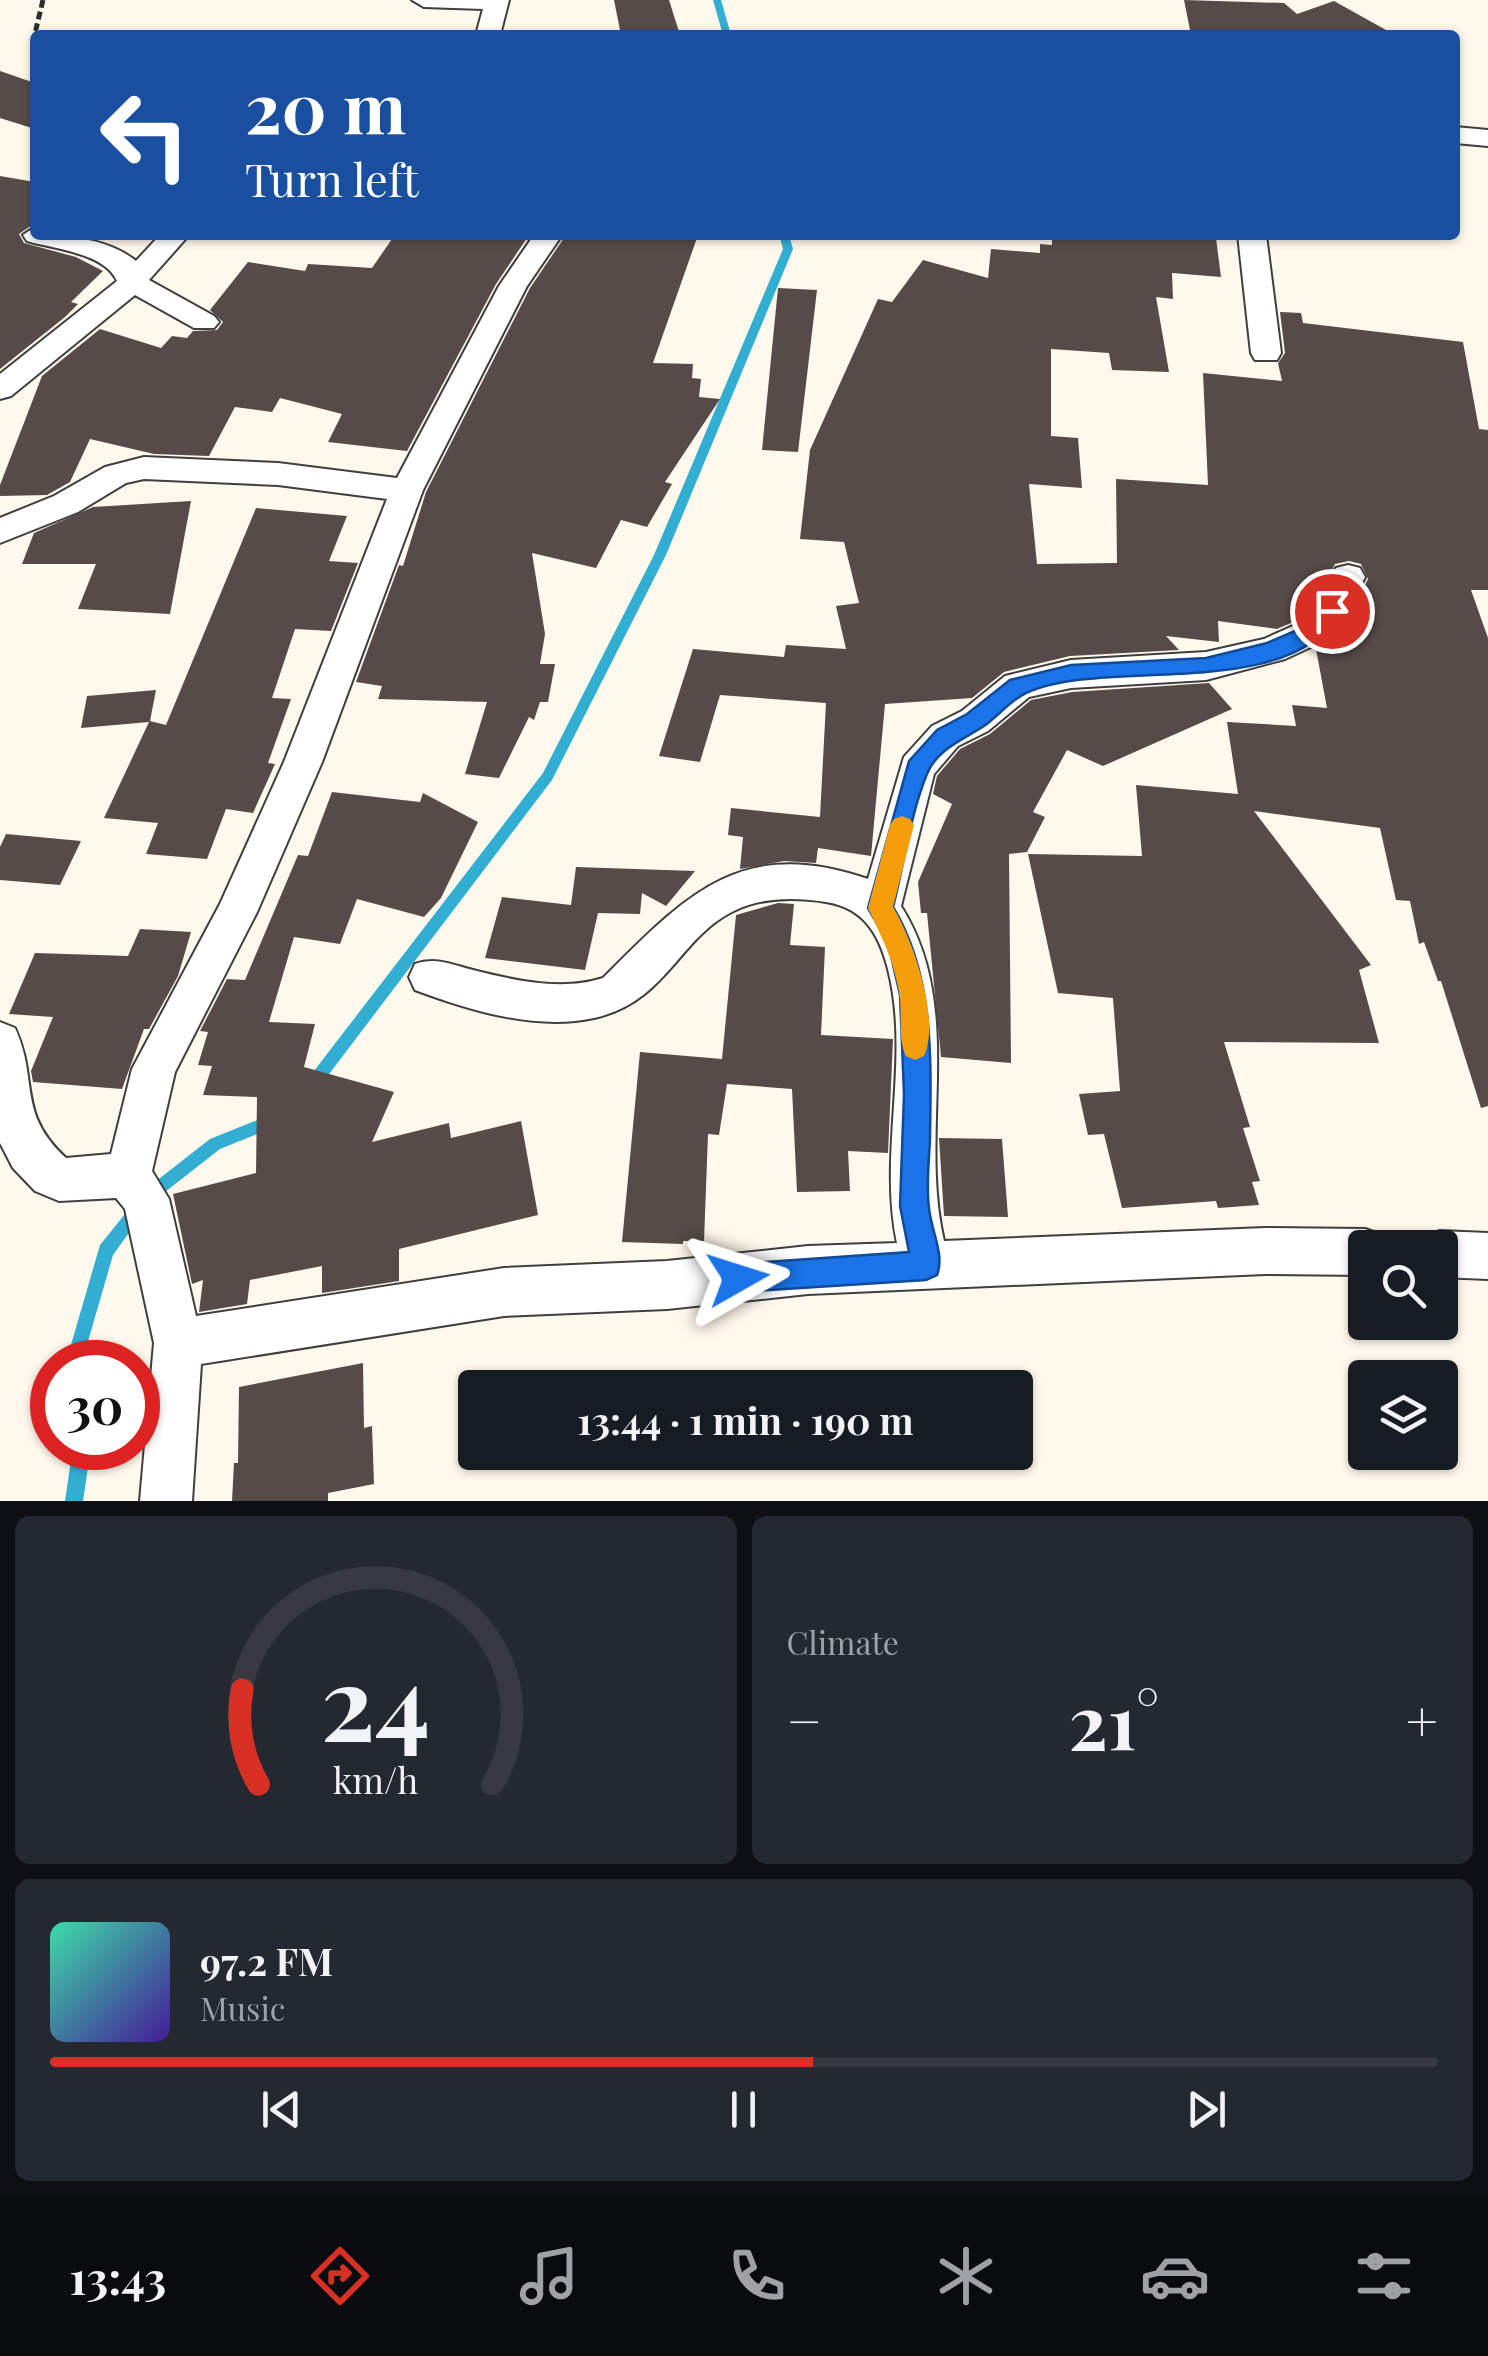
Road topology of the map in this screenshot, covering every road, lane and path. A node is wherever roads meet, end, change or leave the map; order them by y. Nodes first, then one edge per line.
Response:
1 (43, 0) edge
2 (424, 0) edge
3 (496, 2) edge
4 (38, 30) edge
5 (489, 30) edge
6 (1460, 135) edge
7 (1488, 138) edge
8 (56, 240) edge
9 (170, 240) edge
10 (545, 240) edge
11 (1253, 240) edge
12 (132, 282) junction
13 (204, 322) dead end
14 (1266, 353) dead end
15 (0, 388) edge
16 (407, 490) junction
17 (0, 531) edge
18 (1348, 578) dead end
19 (880, 908) junction
20 (430, 976) dead end
21 (0, 1042) edge
22 (128, 1177) junction
23 (1348, 1252) edge
24 (1458, 1255) edge
25 (1488, 1256) edge
26 (926, 1265) junction
27 (178, 1344) junction
28 (166, 1501) edge

1 - 4 path
2 - 3 street
3 - 5 street
6 - 7 street
8 - 12 street
9 - 12 street
10 - 16 street
11 - 14 street
12 - 13 street
12 - 15 street
16 - 17 street
16 - 22 street
18 - 19 street
19 - 20 street
19 - 26 street
21 - 22 street
22 - 27 street
23 - 26 street
24 - 25 street
26 - 27 street
27 - 28 street

